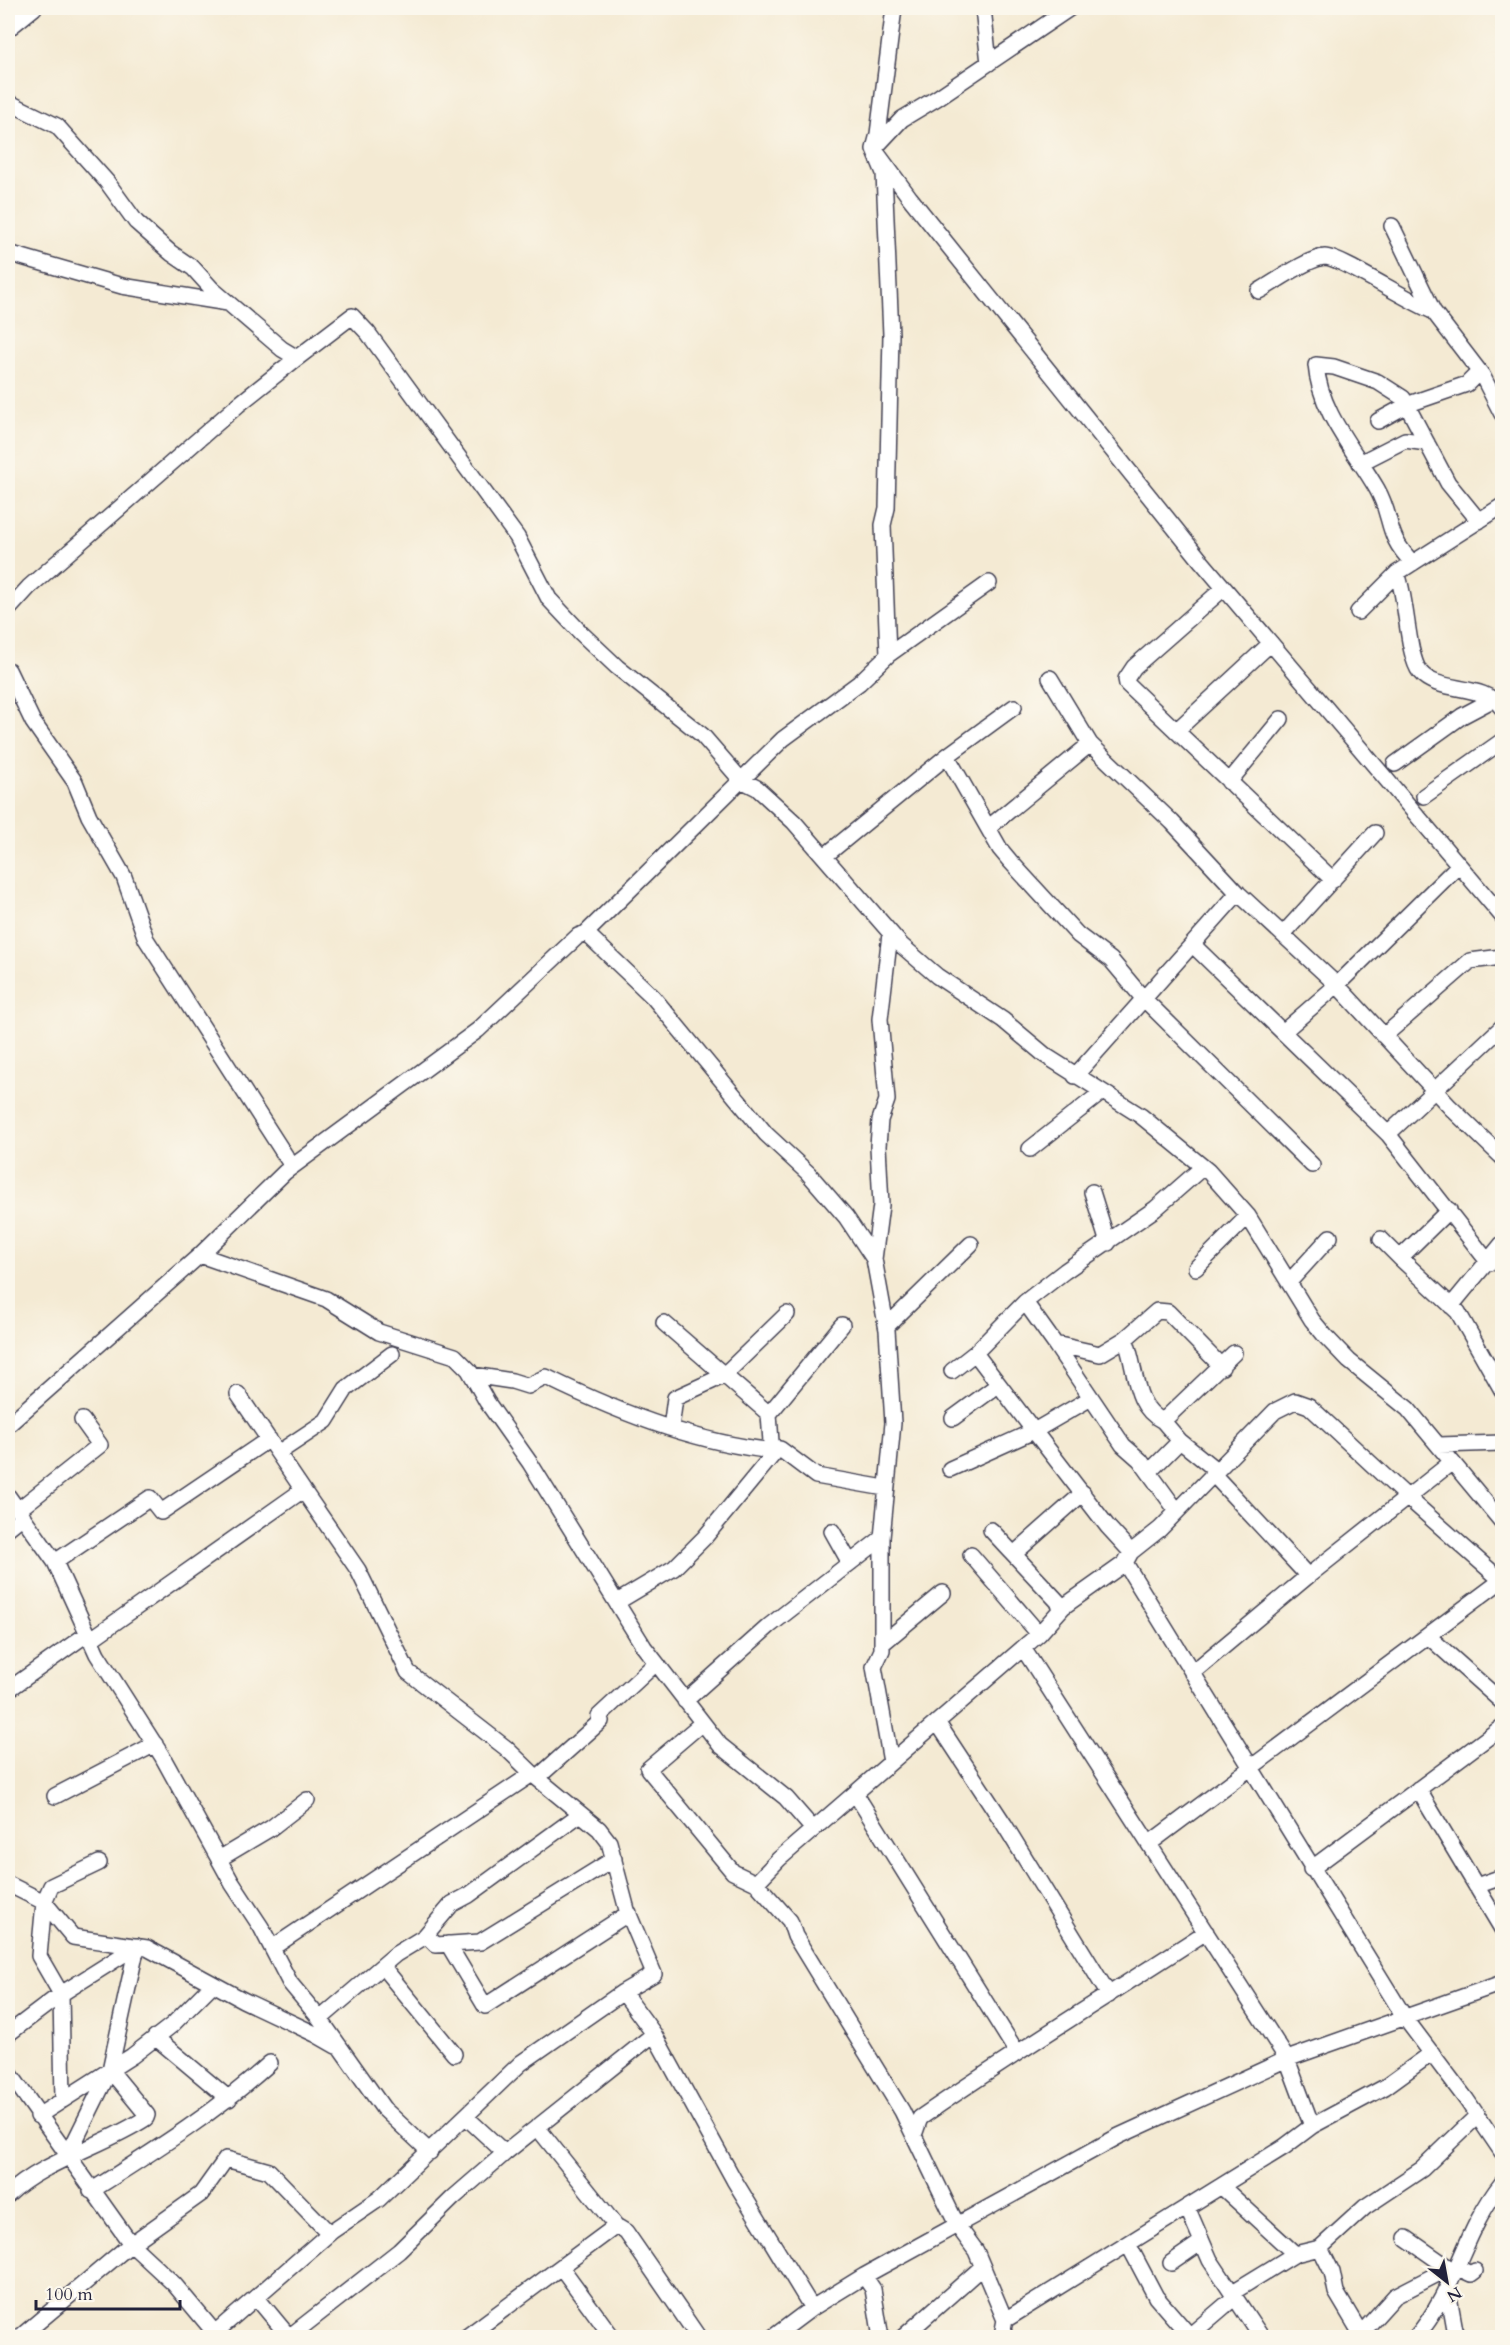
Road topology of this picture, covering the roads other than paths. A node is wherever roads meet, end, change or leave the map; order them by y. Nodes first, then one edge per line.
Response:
1 (8, 8) edge
2 (34, 8) edge
3 (894, 8) edge
4 (983, 8) edge
5 (1070, 8) edge
6 (13, 25) edge
7 (989, 63) junction
8 (8, 102) edge
9 (874, 149) junction
10 (1392, 226) dead end
11 (8, 253) edge
12 (1259, 291) dead end
13 (228, 303) junction
14 (1433, 311) junction
15 (297, 358) junction
16 (1481, 373) junction
17 (1503, 384) edge
18 (1409, 404) junction
19 (1503, 414) edge
20 (1378, 421) dead end
21 (1427, 442) junction
22 (1360, 463) junction
23 (1503, 506) edge
24 (1479, 521) junction
25 (1413, 563) junction
26 (1397, 573) junction
27 (989, 583) dead end
28 (1224, 588) junction
29 (8, 610) edge
30 (1358, 612) dead end
31 (1272, 643) junction
32 (888, 655) junction
33 (8, 670) edge
34 (1050, 678) dead end
35 (1498, 704) edge
36 (1014, 707) dead end
37 (1281, 719) dead end
38 (1176, 731) junction
39 (1503, 741) edge
40 (1090, 744) junction
41 (947, 756) junction
42 (1395, 764) dead end
43 (741, 780) junction
44 (1229, 782) junction
45 (1424, 796) dead end
46 (988, 828) junction
47 (1375, 833) dead end
48 (826, 855) junction
49 (1459, 865) junction
50 (1333, 880) junction
51 (1238, 893) junction
52 (1503, 916) edge
53 (586, 933) junction
54 (1284, 933) junction
55 (890, 934) junction
56 (1193, 945) junction
57 (1503, 957) edge
58 (1337, 985) junction
59 (1142, 997) junction
60 (1503, 1027) edge
61 (1283, 1032) junction
62 (1384, 1036) junction
63 (1075, 1076) junction
64 (1434, 1089) junction
65 (1101, 1092) junction
66 (1388, 1134) junction
67 (1030, 1149) dead end
68 (1503, 1157) edge
69 (1312, 1165) dead end
70 (292, 1166) junction
71 (1203, 1167) junction
72 (1092, 1192) dead end
73 (1449, 1210) junction
74 (1248, 1216) junction
75 (1330, 1237) dead end
76 (1381, 1239) dead end
77 (1108, 1243) junction
78 (971, 1244) dead end
79 (1503, 1244) edge
80 (200, 1255) junction
81 (1400, 1258) junction
82 (874, 1259) junction
83 (1489, 1263) junction
84 (1196, 1268) dead end
85 (1290, 1281) junction
86 (1025, 1302) junction
87 (1451, 1306) junction
88 (787, 1314) dead end
89 (664, 1323) dead end
90 (842, 1325) dead end
91 (886, 1326) junction
92 (1125, 1339) junction
93 (1055, 1344) junction
94 (975, 1353) junction
95 (1234, 1353) dead end
96 (392, 1354) dead end
97 (1222, 1367) junction
98 (952, 1371) dead end
99 (472, 1375) junction
100 (724, 1375) junction
101 (998, 1384) junction
102 (1503, 1390) edge
103 (238, 1394) dead end
104 (1091, 1398) junction
105 (769, 1414) junction
106 (953, 1418) dead end
107 (82, 1420) dead end
108 (1163, 1421) junction
109 (8, 1425) edge
110 (671, 1428) junction
111 (1034, 1431) junction
112 (269, 1439) junction
113 (1180, 1440) junction
114 (1500, 1440) edge
115 (1438, 1445) junction
116 (776, 1451) junction
117 (278, 1453) junction
118 (1452, 1462) junction
119 (950, 1469) dead end
120 (1150, 1471) junction
121 (1214, 1472) junction
122 (885, 1488) junction
123 (303, 1490) junction
124 (1083, 1493) junction
125 (8, 1496) edge
126 (1407, 1497) junction
127 (1177, 1511) junction
128 (20, 1513) junction
129 (1503, 1522) edge
130 (8, 1528) edge
131 (991, 1530) dead end
132 (832, 1531) dead end
133 (882, 1538) junction
134 (1014, 1554) junction
135 (971, 1555) dead end
136 (1128, 1558) junction
137 (55, 1562) junction
138 (850, 1563) junction
139 (1308, 1576) junction
140 (1502, 1580) edge
141 (943, 1593) dead end
142 (617, 1602) junction
143 (1063, 1607) junction
144 (1039, 1634) junction
145 (1428, 1636) junction
146 (89, 1637) junction
147 (882, 1643) junction
148 (1023, 1648) junction
149 (656, 1663) junction
150 (1192, 1674) junction
151 (8, 1690) edge
152 (686, 1701) junction
153 (1503, 1702) edge
154 (937, 1722) junction
155 (702, 1723) junction
156 (1503, 1727) edge
157 (155, 1744) junction
158 (891, 1762) junction
159 (1249, 1769) junction
160 (535, 1776) junction
161 (1418, 1789) junction
162 (855, 1793) junction
163 (55, 1796) dead end
164 (307, 1800) dead end
165 (579, 1815) junction
166 (813, 1830) junction
167 (1150, 1843) junction
168 (614, 1858) junction
169 (219, 1859) junction
170 (99, 1863) dead end
171 (1311, 1869) junction
172 (1503, 1877) edge
173 (756, 1883) junction
174 (8, 1884) edge
175 (1476, 1886) junction
176 (44, 1902) junction
177 (629, 1913) junction
178 (1503, 1929) edge
179 (1206, 1932) junction
180 (426, 1935) junction
181 (448, 1944) junction
182 (137, 1946) junction
183 (272, 1948) junction
184 (382, 1966) junction
185 (1503, 1983) edge
186 (213, 1984) junction
187 (623, 1992) junction
188 (61, 1994) junction
189 (1109, 1995) junction
190 (1405, 2018) junction
191 (320, 2019) junction
192 (8, 2034) edge
193 (654, 2034) junction
194 (156, 2037) junction
195 (338, 2048) junction
196 (1016, 2051) junction
197 (1432, 2053) junction
198 (454, 2054) dead end
199 (1287, 2059) junction
200 (270, 2063) dead end
201 (110, 2070) junction
202 (8, 2071) edge
203 (229, 2099) junction
204 (63, 2100) junction
205 (1478, 2115) junction
206 (38, 2116) junction
207 (466, 2117) junction
208 (1312, 2126) junction
209 (537, 2127) junction
210 (914, 2135) junction
211 (430, 2152) junction
212 (1503, 2152) edge
213 (505, 2153) junction
214 (67, 2157) junction
215 (1503, 2183) edge
216 (1221, 2186) junction
217 (91, 2191) junction
218 (8, 2192) edge
219 (1187, 2207) junction
220 (957, 2225) junction
221 (616, 2226) junction
222 (329, 2233) junction
223 (1406, 2238) dead end
224 (1200, 2242) junction
225 (131, 2244) junction
226 (1128, 2244) junction
227 (1320, 2248) junction
228 (1295, 2254) junction
229 (1171, 2263) dead end
230 (561, 2267) junction
231 (982, 2267) junction
232 (1454, 2268) junction
233 (1475, 2271) dead end
234 (864, 2276) junction
235 (1448, 2291) junction
236 (1234, 2294) junction
237 (256, 2297) junction
238 (812, 2308) junction
239 (1005, 2320) junction
240 (212, 2335) edge
241 (1193, 2336) edge
242 (1359, 2336) edge
243 (19, 2337) edge
244 (289, 2337) edge
245 (465, 2337) edge
246 (613, 2337) edge
247 (699, 2337) edge
248 (772, 2337) edge
249 (881, 2337) edge
250 (902, 2337) edge
251 (1006, 2337) edge
252 (1262, 2337) edge
253 (1415, 2337) edge
254 (1460, 2337) edge

1 - 6 street
2 - 6 street
3 - 9 street
4 - 7 street
5 - 7 street
7 - 9 street
8 - 13 street
9 - 28 street
9 - 32 street
10 - 14 street
11 - 13 street
12 - 14 street
13 - 15 street
14 - 16 street
15 - 29 street
15 - 43 street
16 - 17 street
16 - 18 street
16 - 19 street
18 - 20 street
18 - 21 street
18 - 22 street
21 - 22 street
21 - 24 street
22 - 25 street
23 - 24 street
24 - 25 street
25 - 26 street
26 - 30 street
26 - 35 street
27 - 32 street
28 - 31 street
28 - 38 street
31 - 38 street
31 - 49 street
32 - 43 street
33 - 70 street
34 - 40 street
35 - 42 street
36 - 41 street
37 - 44 street
38 - 44 street
39 - 45 street
40 - 46 street
40 - 51 street
41 - 46 street
41 - 48 street
43 - 48 street
43 - 53 street
44 - 50 street
46 - 59 street
47 - 50 street
48 - 55 street
49 - 52 street
49 - 58 street
50 - 54 street
51 - 54 street
51 - 56 street
53 - 70 street
53 - 82 street
54 - 58 street
55 - 63 street
55 - 82 street
56 - 59 street
56 - 61 street
57 - 62 street
58 - 61 street
58 - 62 street
59 - 63 street
59 - 69 street
60 - 64 street
61 - 66 street
62 - 64 street
63 - 65 street
64 - 66 street
64 - 68 street
65 - 67 street
65 - 71 street
66 - 73 street
70 - 80 street
71 - 74 street
71 - 77 street
72 - 77 street
73 - 81 street
73 - 83 street
74 - 84 street
74 - 85 street
75 - 85 street
76 - 81 street
77 - 86 street
78 - 91 street
79 - 83 street
80 - 99 street
80 - 109 street
81 - 87 street
82 - 91 street
83 - 87 street
85 - 115 street
86 - 93 street
86 - 94 street
87 - 102 street
88 - 100 street
89 - 100 street
90 - 105 street
91 - 122 street
92 - 93 street
92 - 97 street
92 - 108 street
93 - 104 street
94 - 98 street
94 - 101 street
95 - 97 street
96 - 117 street
97 - 108 street
99 - 110 street
99 - 142 street
100 - 105 street
100 - 110 street
101 - 106 street
101 - 111 street
103 - 112 street
104 - 111 street
104 - 120 street
105 - 116 street
107 - 128 street
108 - 113 street
110 - 116 street
111 - 119 street
111 - 124 street
112 - 117 street
112 - 137 street
113 - 120 street
113 - 121 street
114 - 115 street
115 - 118 street
116 - 122 street
116 - 142 street
117 - 123 street
118 - 126 street
118 - 129 street
120 - 127 street
121 - 126 street
121 - 127 street
121 - 139 street
122 - 133 street
123 - 146 street
123 - 160 street
124 - 134 street
124 - 136 street
125 - 128 street
126 - 139 street
126 - 140 street
127 - 136 street
128 - 130 street
128 - 137 street
131 - 134 street
132 - 138 street
133 - 138 street
133 - 147 street
134 - 143 street
135 - 144 street
136 - 143 street
136 - 150 street
137 - 146 street
138 - 152 street
139 - 150 street
140 - 145 street
141 - 147 street
142 - 149 street
143 - 144 street
144 - 148 street
145 - 153 street
145 - 159 street
146 - 151 street
146 - 157 street
147 - 158 street
148 - 154 street
148 - 167 street
149 - 152 street
149 - 160 street
150 - 159 street
152 - 155 street
154 - 158 street
154 - 189 street
155 - 166 street
155 - 173 street
156 - 161 street
157 - 163 street
157 - 169 street
158 - 162 street
159 - 167 street
159 - 171 street
160 - 165 street
160 - 183 street
161 - 171 street
161 - 175 street
162 - 166 street
162 - 196 street
164 - 169 street
165 - 168 street
165 - 180 street
166 - 173 street
167 - 179 street
168 - 177 street
168 - 181 street
169 - 183 street
170 - 176 street
171 - 190 street
172 - 175 street
173 - 210 street
174 - 176 street
175 - 178 street
176 - 182 street
176 - 188 street
177 - 181 street
177 - 187 street
179 - 189 street
179 - 199 street
180 - 181 street
180 - 184 street
182 - 186 street
182 - 188 street
182 - 201 street
183 - 191 street
184 - 191 street
184 - 198 street
185 - 190 street
186 - 194 street
186 - 195 street
187 - 193 street
187 - 207 street
188 - 192 street
188 - 204 street
189 - 196 street
190 - 197 street
190 - 199 street
191 - 195 street
193 - 209 street
193 - 238 street
194 - 201 street
194 - 203 street
195 - 211 street
196 - 210 street
197 - 205 street
197 - 208 street
199 - 208 street
199 - 220 street
200 - 203 street
201 - 204 street
201 - 214 street
201 - 214 street
202 - 206 street
203 - 217 street
204 - 206 street
205 - 212 street
205 - 227 street
206 - 214 street
207 - 211 street
207 - 213 street
208 - 216 street
209 - 213 street
209 - 221 street
210 - 220 street
211 - 222 street
213 - 244 street
214 - 217 street
214 - 218 street
215 - 232 street
216 - 219 street
216 - 228 street
217 - 225 street
219 - 224 street
219 - 226 street
220 - 231 street
220 - 234 street
221 - 230 street
221 - 247 street
222 - 225 street
222 - 237 street
223 - 232 street
224 - 229 street
224 - 236 street
225 - 240 street
225 - 243 street
226 - 239 street
226 - 241 street
227 - 228 street
227 - 242 street
228 - 236 street
230 - 245 street
230 - 246 street
231 - 239 street
231 - 250 street
232 - 233 street
232 - 235 street
232 - 242 street
234 - 238 street
234 - 249 street
235 - 253 street
235 - 254 street
236 - 241 street
236 - 252 street
237 - 240 street
237 - 244 street
238 - 248 street
239 - 251 street

